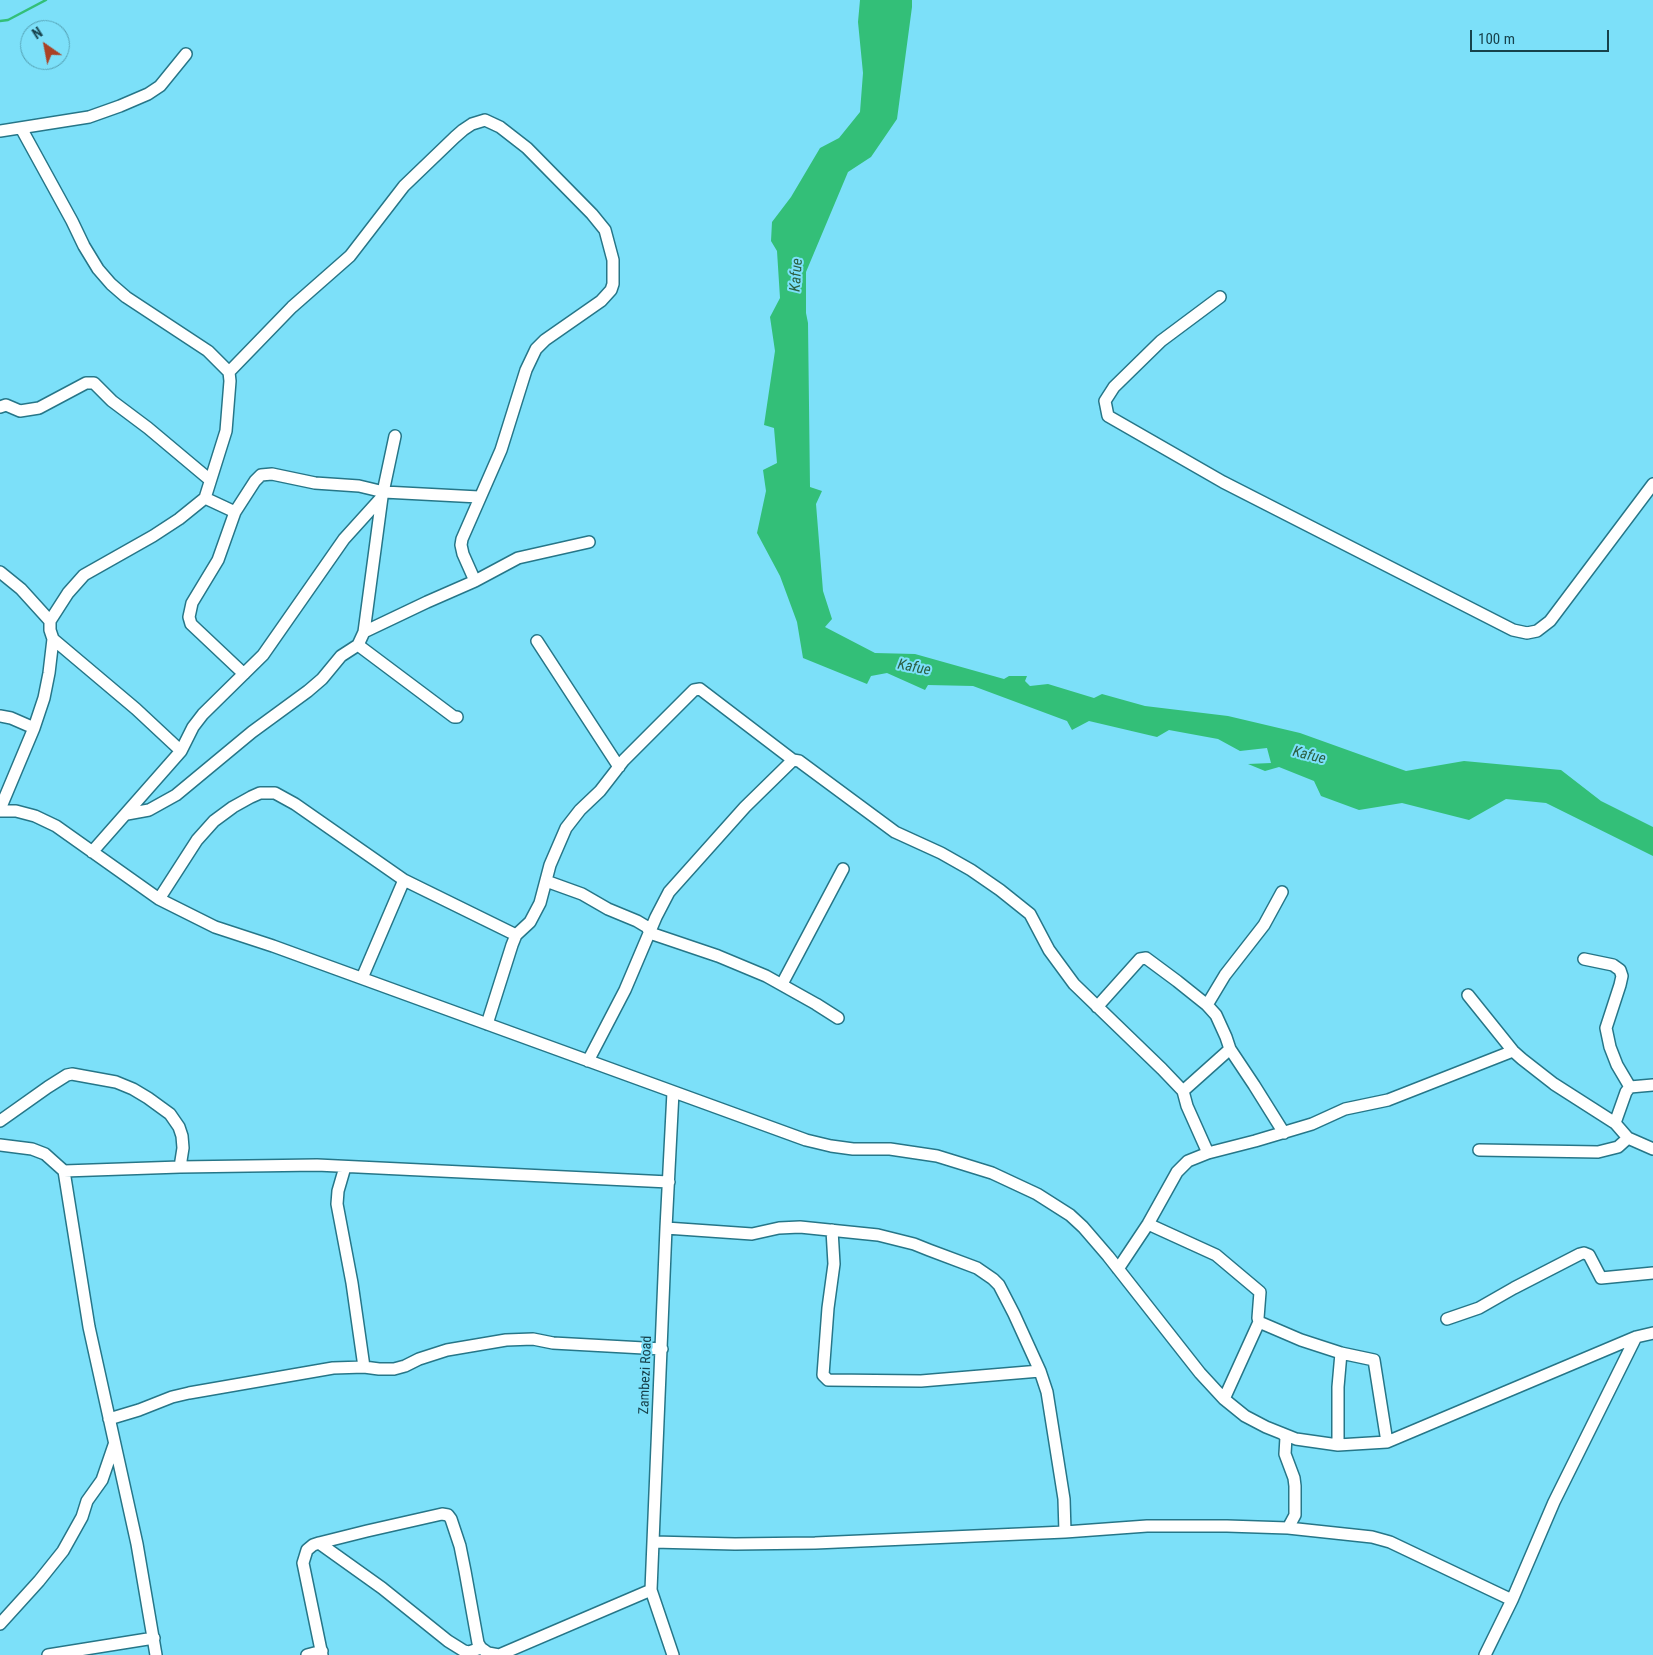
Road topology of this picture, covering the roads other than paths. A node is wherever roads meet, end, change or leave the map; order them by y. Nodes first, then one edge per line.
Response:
1 (186, 54) dead end
2 (21, 128) junction
3 (0, 131) edge
4 (1220, 297) dead end
5 (229, 372) junction
6 (0, 407) edge
7 (395, 436) dead end
8 (210, 480) junction
9 (1653, 484) edge
10 (383, 494) junction
11 (479, 497) junction
12 (205, 498) junction
13 (235, 512) junction
14 (590, 542) dead end
15 (0, 572) edge
16 (475, 582) junction
17 (50, 621) junction
18 (364, 632) junction
19 (53, 639) junction
20 (537, 640) dead end
21 (358, 646) junction
22 (244, 674) junction
23 (0, 716) edge
24 (457, 718) dead end
25 (34, 728) junction
26 (181, 750) junction
27 (793, 760) junction
28 (619, 767) junction
29 (0, 810) edge
30 (127, 814) junction
31 (92, 852) junction
32 (842, 868) dead end
33 (404, 880) junction
34 (546, 881) junction
35 (1282, 892) dead end
36 (159, 899) junction
37 (650, 933) junction
38 (516, 935) junction
39 (1584, 959) dead end
40 (362, 978) junction
41 (782, 984) junction
42 (1468, 995) dead end
43 (1207, 1005) junction
44 (1097, 1007) junction
45 (838, 1018) dead end
46 (488, 1024) junction
47 (1230, 1049) junction
48 (1513, 1051) junction
49 (588, 1061) junction
50 (1653, 1085) edge
51 (1630, 1087) junction
52 (674, 1092) junction
53 (1183, 1092) junction
54 (0, 1121) edge
55 (1615, 1124) junction
56 (1284, 1133) junction
57 (1628, 1138) junction
58 (0, 1145) edge
59 (1653, 1149) edge
60 (1479, 1150) dead end
61 (1208, 1152) junction
62 (180, 1166) junction
63 (345, 1167) junction
64 (64, 1171) junction
65 (669, 1182) junction
66 (1148, 1224) junction
67 (666, 1228) junction
68 (832, 1230) junction
69 (1118, 1269) junction
70 (1653, 1273) edge
71 (1447, 1319) dead end
72 (1259, 1322) junction
73 (1653, 1332) edge
74 (1636, 1337) junction
75 (662, 1349) junction
76 (1341, 1353) junction
77 (364, 1367) junction
78 (1040, 1371) junction
79 (1224, 1399) junction
80 (108, 1419) junction
81 (1283, 1434) junction
82 (1387, 1442) junction
83 (114, 1445) junction
84 (1338, 1445) junction
85 (1288, 1528) junction
86 (1065, 1532) junction
87 (653, 1542) junction
88 (319, 1543) junction
89 (652, 1590) junction
90 (1512, 1600) junction
91 (0, 1624) edge
92 (154, 1638) junction
93 (481, 1648) junction
94 (322, 1653) edge
95 (48, 1655) edge
96 (156, 1655) edge
97 (307, 1655) edge
98 (499, 1655) edge
99 (673, 1655) edge
100 (1485, 1655) edge

1 - 2 street
2 - 3 street
2 - 5 street
4 - 9 street
5 - 8 street
5 - 11 street
6 - 8 street
7 - 10 street
8 - 12 street
10 - 11 street
10 - 13 street
10 - 18 street
10 - 22 street
11 - 16 street
12 - 13 street
12 - 17 street
13 - 22 street
14 - 16 street
15 - 17 street
16 - 18 street
17 - 19 street
18 - 21 street
19 - 25 street
19 - 26 street
20 - 28 street
21 - 24 street
21 - 30 street
22 - 26 street
23 - 25 street
25 - 29 street
26 - 30 street
27 - 28 street
27 - 37 street
27 - 44 street
28 - 34 street
29 - 31 street
30 - 31 street
31 - 36 street
32 - 41 street
33 - 36 street
33 - 38 street
33 - 40 street
34 - 37 street
34 - 38 street
35 - 43 street
36 - 40 street
37 - 41 street
37 - 49 street
38 - 46 street
39 - 51 street
40 - 46 street
41 - 45 street
42 - 48 street
43 - 44 street
43 - 47 street
44 - 53 street
46 - 49 street
47 - 53 street
47 - 56 street
48 - 55 street
48 - 56 street
49 - 52 street
50 - 51 street
51 - 55 street
52 - 65 street, Zambezi Road
52 - 69 street
53 - 61 street
54 - 62 street
55 - 57 street
56 - 61 street
57 - 59 street
57 - 60 street
58 - 64 street
61 - 66 street
62 - 63 street
62 - 64 street
63 - 65 street
63 - 77 street
64 - 80 street
65 - 67 street, Zambezi Road
66 - 69 street
66 - 72 street
67 - 68 street
67 - 75 street, Zambezi Road
68 - 78 street
68 - 78 street
69 - 79 street
70 - 71 street
72 - 76 street
72 - 79 street
73 - 74 street
74 - 82 street
74 - 90 street
75 - 77 street
75 - 87 street, Zambezi Road
76 - 82 street
76 - 84 street
77 - 80 street
78 - 86 street
79 - 81 street
80 - 83 street
81 - 84 street
81 - 85 street
82 - 84 street
83 - 91 street
83 - 92 street
85 - 86 street
85 - 90 street
86 - 87 street
87 - 89 street, Zambezi Road
88 - 93 street
88 - 93 street
88 - 94 street
89 - 98 street
89 - 99 street, Zambezi Road
90 - 100 street
92 - 95 street
92 - 96 street
93 - 98 street
94 - 97 street

